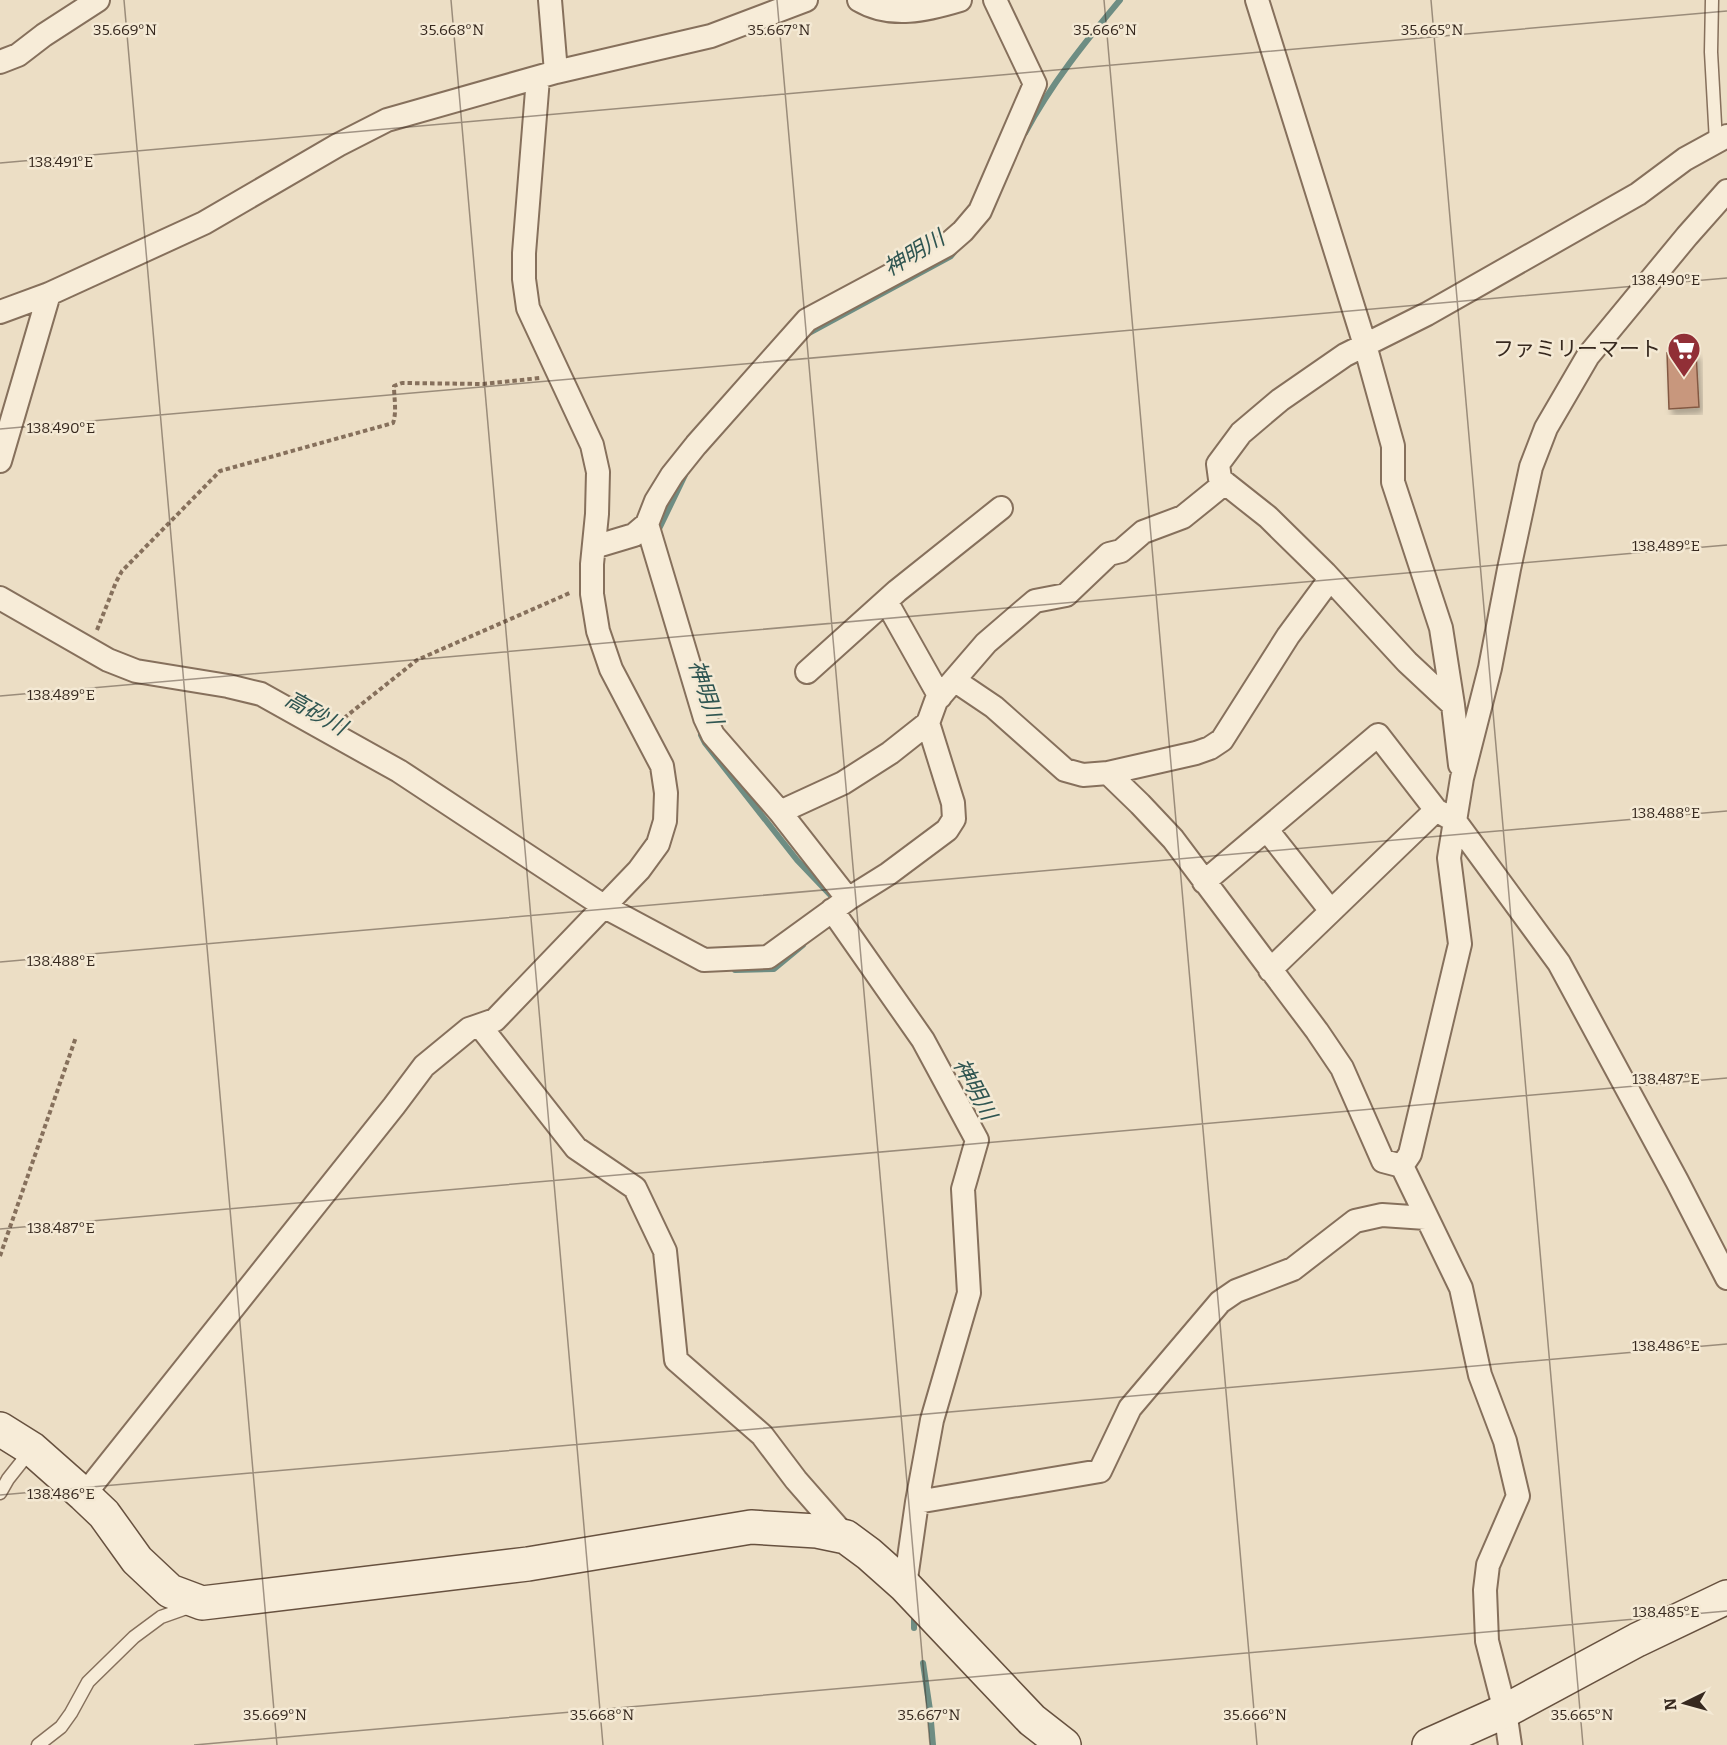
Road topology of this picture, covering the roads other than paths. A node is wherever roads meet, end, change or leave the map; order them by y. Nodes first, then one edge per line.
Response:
1 (98, 0) edge
2 (550, 0) edge
3 (806, 0) edge
4 (859, 0) edge
5 (960, 0) edge
6 (995, 0) edge
7 (1257, 0) edge
8 (1712, 0) edge
9 (0, 62) edge
10 (547, 75) junction
11 (1721, 139) edge
12 (1727, 191) edge
13 (49, 294) junction
14 (0, 312) edge
15 (1365, 345) junction
16 (0, 461) edge
17 (1225, 483) junction
18 (1001, 508) dead end
19 (647, 524) junction
20 (594, 547) junction
21 (1330, 579) junction
22 (0, 598) edge
23 (886, 601) junction
24 (807, 672) dead end
25 (947, 688) junction
26 (1453, 705) junction
27 (928, 723) junction
28 (1108, 773) junction
29 (1462, 778) junction
30 (780, 812) junction
31 (1446, 816) junction
32 (1266, 830) junction
33 (1204, 882) junction
34 (840, 904) junction
35 (605, 907) junction
36 (1331, 911) junction
37 (1270, 970) junction
38 (480, 1026) junction
39 (1402, 1166) junction
40 (1426, 1218) junction
41 (1727, 1278) edge
42 (0, 1429) edge
43 (32, 1449) junction
44 (0, 1493) edge
45 (84, 1495) junction
46 (917, 1502) junction
47 (846, 1537) junction
48 (905, 1586) junction
49 (1727, 1597) edge
50 (202, 1603) junction
51 (1505, 1711) junction
52 (38, 1745) edge
53 (1064, 1745) edge
54 (1429, 1745) edge
55 (1510, 1745) edge

1 - 9 street
2 - 10 street
3 - 10 street
4 - 5 street
6 - 19 street
7 - 15 street
8 - 11 lane
10 - 13 street
10 - 20 street
11 - 15 street
12 - 29 street
13 - 14 street
13 - 16 street
15 - 17 street
15 - 26 street
17 - 21 street
17 - 25 street
18 - 23 street
19 - 20 street
19 - 30 street
20 - 35 street
21 - 26 street
21 - 28 street
22 - 35 street
23 - 24 street
23 - 25 street
25 - 27 street
25 - 28 street
26 - 29 street
27 - 30 street
27 - 34 street
28 - 33 street
29 - 31 street
30 - 34 street
31 - 32 street
31 - 36 street
31 - 39 street
31 - 41 street
32 - 33 street
32 - 36 street
33 - 37 street
34 - 35 street
34 - 46 street
35 - 38 street
36 - 37 street
37 - 39 street
38 - 45 street
38 - 47 street
39 - 40 street
40 - 46 street
40 - 51 street
42 - 43 street
43 - 44 lane
43 - 45 street
45 - 50 street
46 - 48 street
47 - 48 street
47 - 50 street
48 - 53 street
49 - 51 street
50 - 52 lane
51 - 54 street
51 - 55 street

